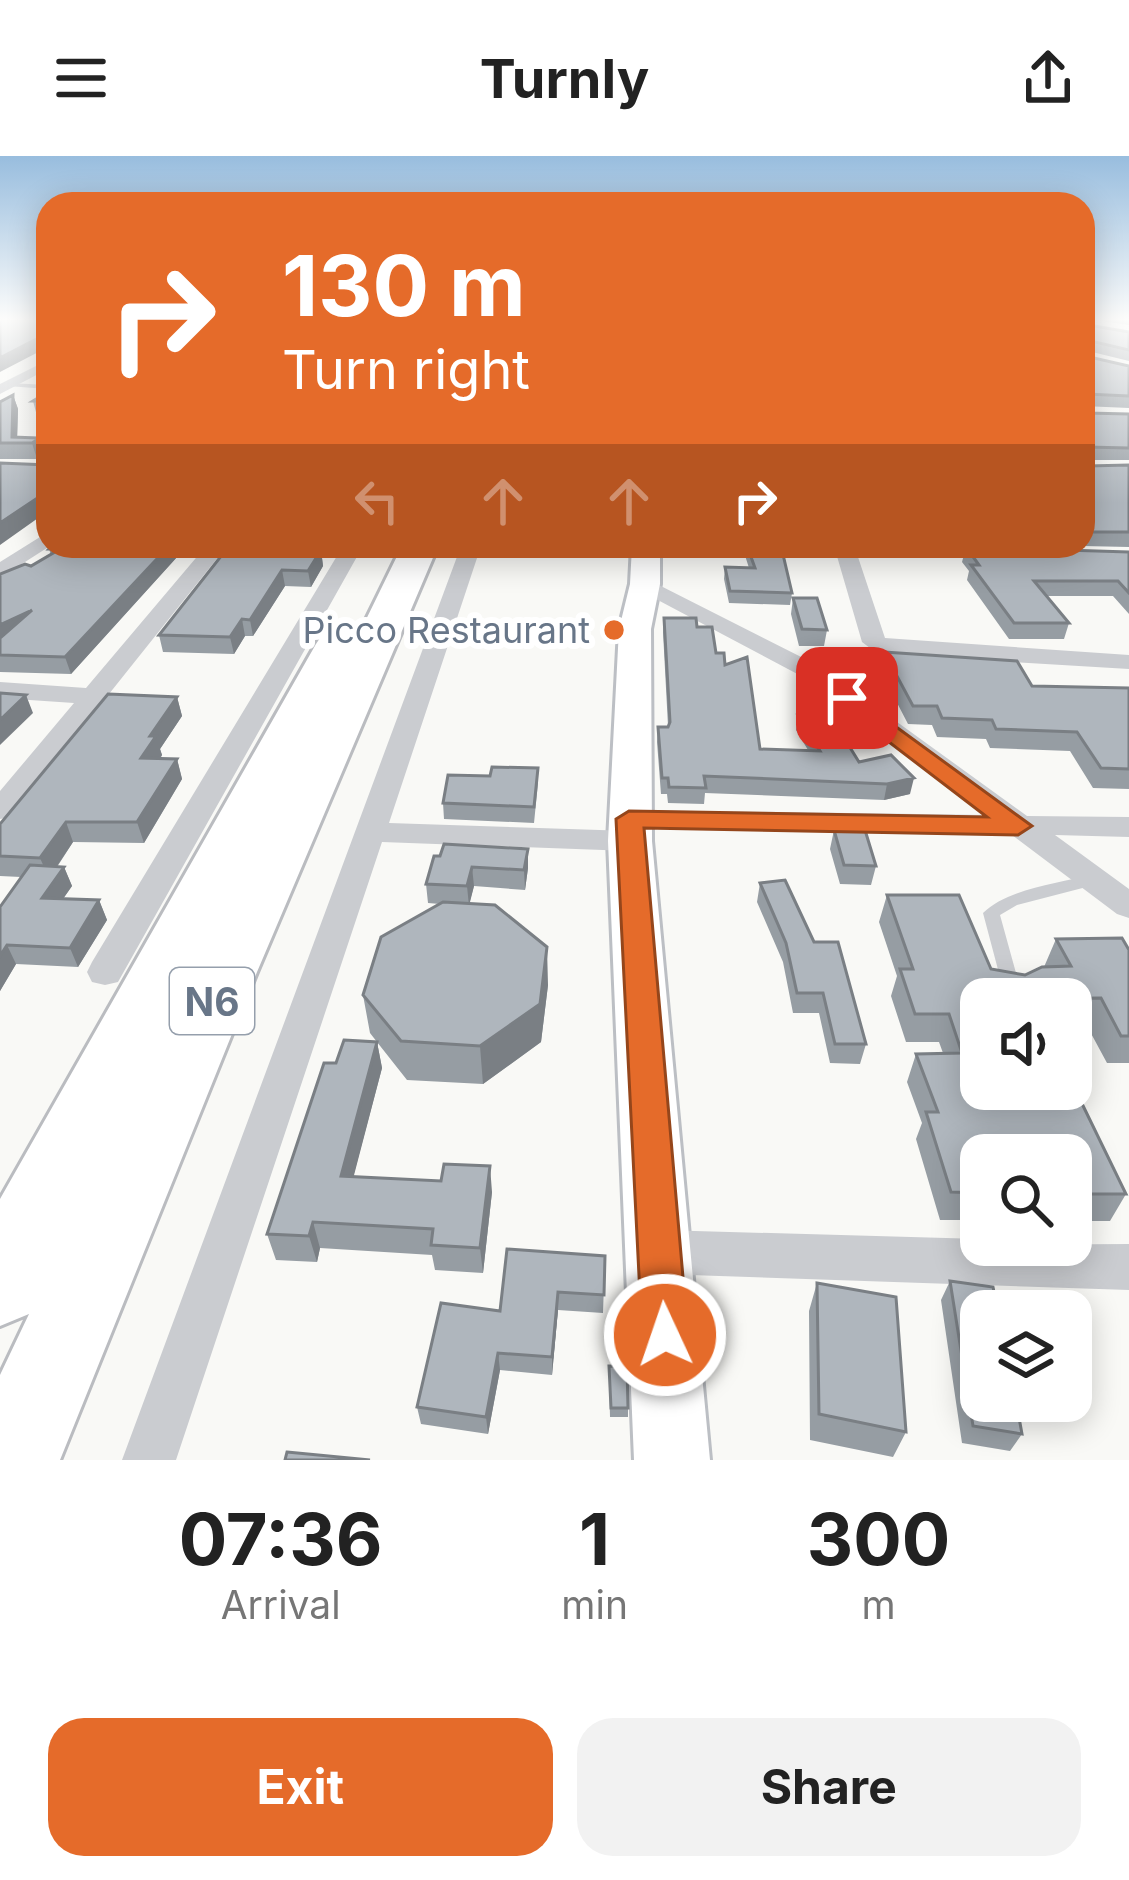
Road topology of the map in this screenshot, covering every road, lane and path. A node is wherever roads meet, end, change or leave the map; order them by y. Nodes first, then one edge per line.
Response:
1 (36, 387) edge
2 (4, 388) edge
3 (36, 546) edge
4 (208, 558) edge
5 (345, 558) edge
6 (383, 558) edge
7 (414, 558) edge
8 (467, 558) edge
9 (847, 558) edge
10 (645, 565) edge
11 (0, 572) edge
12 (1129, 662) edge
13 (0, 690) edge
14 (98, 697) junction
15 (0, 811) edge
16 (1018, 826) junction
17 (1129, 827) edge
18 (630, 830) junction
19 (371, 832) junction
20 (1092, 880) junction
21 (1129, 906) edge
22 (105, 971) dead end
23 (1008, 978) edge
24 (660, 1252) junction
25 (1129, 1267) edge
26 (0, 1283) edge
27 (11, 1460) edge
28 (148, 1460) edge
29 (672, 1460) edge

1 - 2 lane
3 - 11 street
4 - 14 street
5 - 22 street
6 - 26 highway, N6
7 - 27 highway, N6
8 - 19 street
9 - 12 street
10 - 16 street
10 - 18 street
13 - 14 street
14 - 15 street
16 - 17 street
16 - 18 street
16 - 20 street
18 - 19 street
18 - 24 street
19 - 28 street
20 - 21 street
20 - 23 lane
24 - 25 street
24 - 29 street

